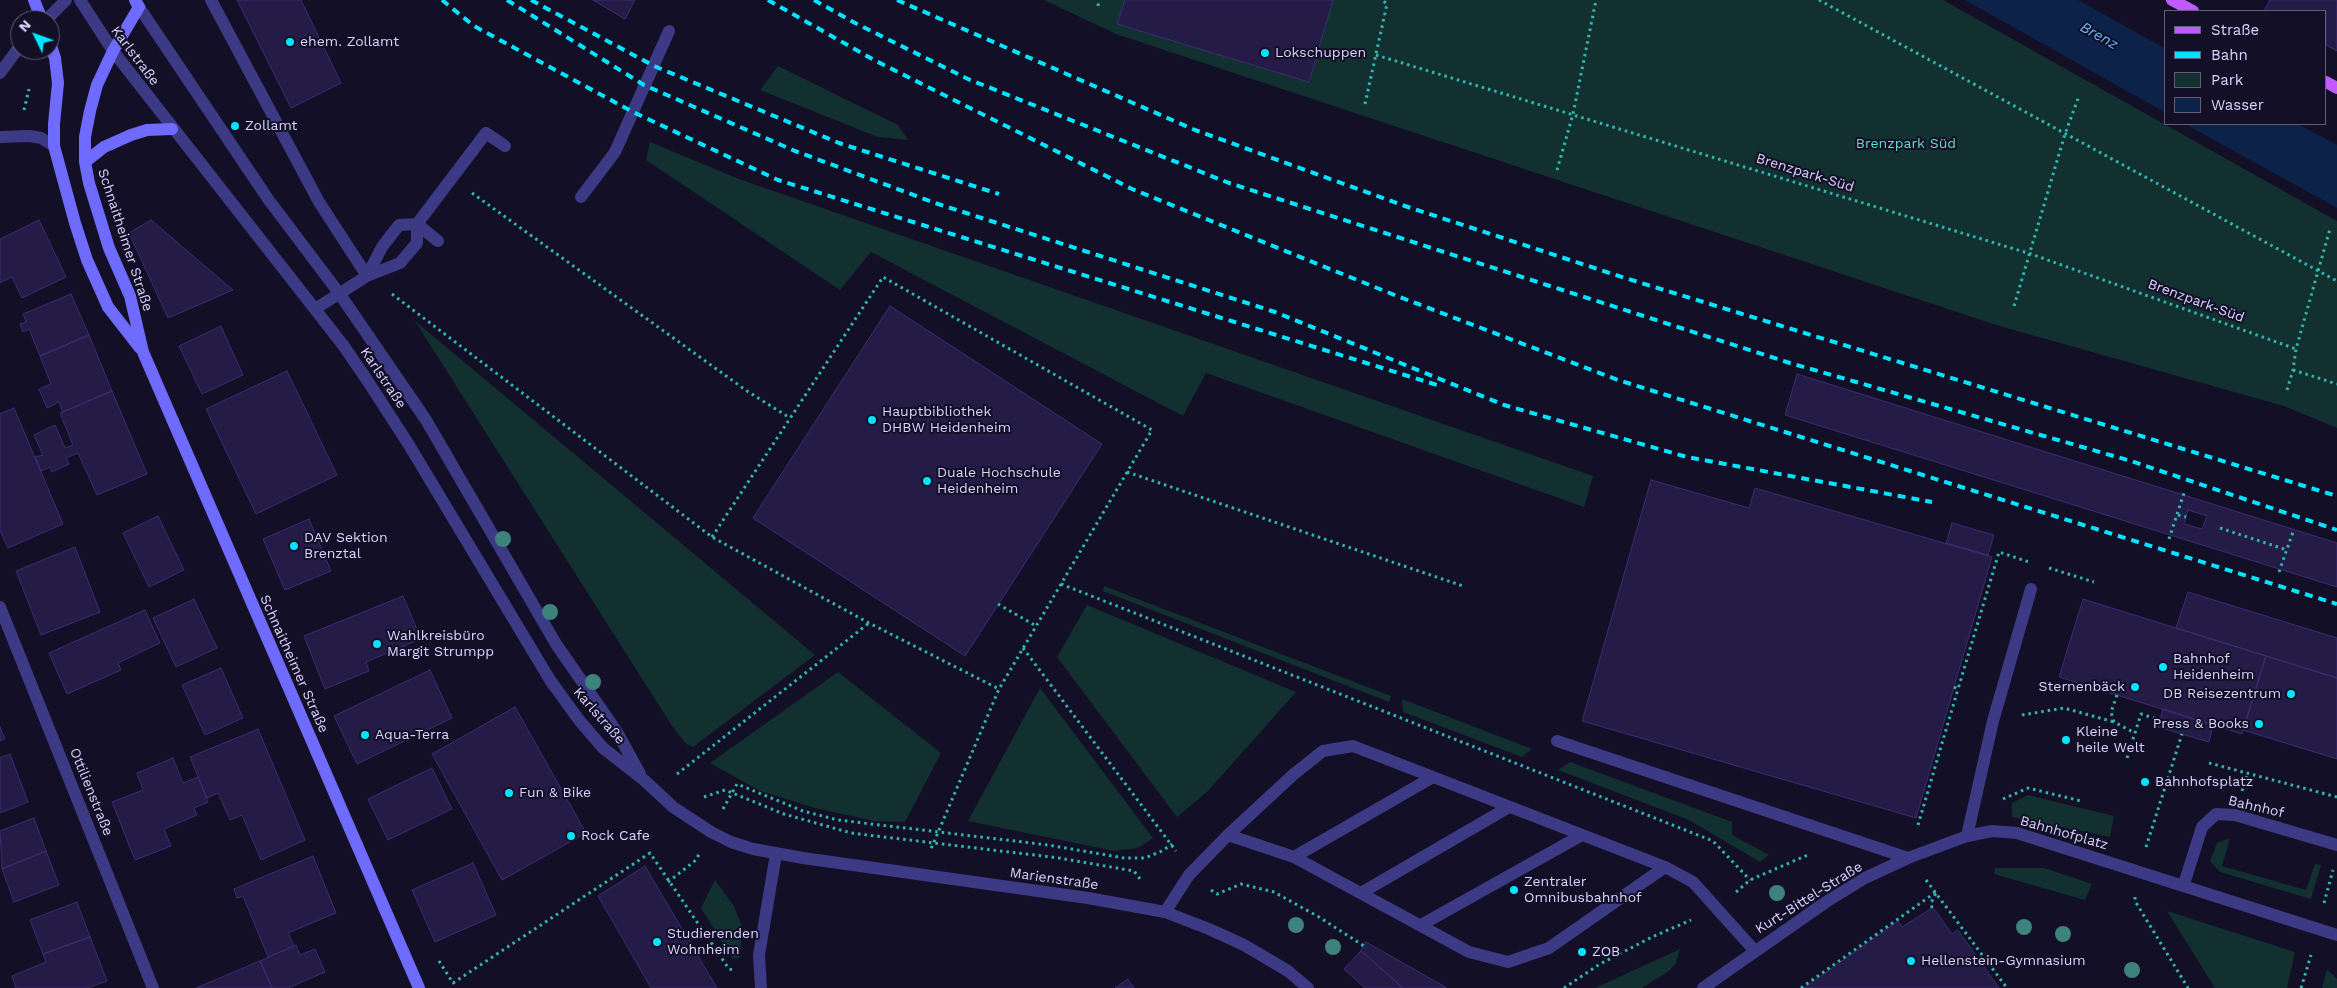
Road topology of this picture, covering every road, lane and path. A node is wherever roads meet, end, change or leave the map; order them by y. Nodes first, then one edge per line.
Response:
1 (66, 0) edge
2 (80, 0) edge
3 (211, 0) edge
4 (1100, 0) edge
5 (1382, 0) edge
6 (1596, 0) edge
7 (1819, 0) edge
8 (2172, 0) edge
9 (137, 3) edge
10 (1098, 6) dead end
11 (55, 10) edge
12 (2192, 10) edge
13 (669, 31) dead end
14 (113, 52) junction
15 (1376, 55) junction
16 (10, 60) edge
17 (55, 60) edge
18 (0, 73) edge
19 (30, 85) dead end
20 (2079, 96) dead end
21 (1365, 104) dead end
22 (1573, 114) junction
23 (172, 129) junction
24 (2065, 134) junction
25 (18, 136) junction
26 (0, 137) edge
27 (54, 146) junction
28 (504, 146) dead end
29 (85, 162) junction
30 (1557, 170) dead end
31 (451, 178) junction
32 (581, 196) dead end
33 (417, 224) junction
34 (2330, 229) dead end
35 (438, 241) dead end
36 (2031, 254) junction
37 (2318, 271) junction
38 (367, 276) junction
39 (2337, 281) edge
40 (339, 293) junction
41 (2014, 306) dead end
42 (315, 309) junction
43 (2296, 349) junction
44 (143, 352) junction
45 (2294, 370) junction
46 (2337, 384) edge
47 (2287, 390) dead end
48 (790, 418) junction
49 (1127, 472) junction
50 (2184, 493) dead end
51 (2178, 514) junction
52 (2186, 517) dead end
53 (2220, 528) dead end
54 (2294, 529) dead end
55 (712, 536) junction
56 (2170, 539) dead end
57 (2287, 550) junction
58 (2035, 563) dead end
59 (2057, 571) dead end
60 (2280, 572) dead end
61 (2094, 582) dead end
62 (1061, 584) junction
63 (1463, 586) dead end
64 (2031, 589) dead end
65 (998, 604) dead end
66 (0, 607) edge
67 (869, 623) junction
68 (1036, 626) junction
69 (1022, 648) junction
70 (999, 689) junction
71 (2117, 695) dead end
72 (2160, 720) dead end
73 (1993, 721) junction
74 (2114, 722) junction
75 (2135, 733) junction
76 (2182, 734) dead end
77 (1557, 741) dead end
78 (2127, 758) dead end
79 (2209, 763) dead end
80 (2248, 773) junction
81 (1433, 777) junction
82 (644, 780) junction
83 (655, 791) junction
84 (2242, 791) dead end
85 (732, 794) junction
86 (2337, 796) edge
87 (2082, 801) dead end
88 (673, 807) junction
89 (1508, 807) junction
90 (1972, 813) junction
91 (939, 831) junction
92 (711, 832) junction
93 (1228, 835) junction
94 (1582, 835) junction
95 (1967, 836) junction
96 (934, 842) junction
97 (1172, 844) junction
98 (2337, 845) edge
99 (2146, 849) dead end
100 (776, 854) junction
101 (1294, 857) junction
102 (1908, 858) junction
103 (1665, 867) junction
104 (2333, 869) dead end
105 (2138, 871) junction
106 (919, 875) junction
107 (1189, 875) junction
108 (1750, 880) dead end
109 (668, 882) junction
110 (2184, 884) junction
111 (1936, 892) junction
112 (1361, 893) junction
113 (2324, 902) dead end
114 (1932, 908) dead end
115 (1165, 912) junction
116 (1421, 925) junction
117 (2318, 929) junction
118 (2337, 935) edge
119 (1364, 946) dead end
120 (1754, 950) junction
121 (409, 966) junction
122 (759, 975) junction
123 (153, 988) edge
124 (419, 988) edge
125 (761, 988) edge
126 (1308, 988) edge
127 (1703, 988) edge
128 (1801, 988) edge
129 (2007, 988) edge
130 (2188, 988) edge
131 (2301, 988) edge

1 - 11 street
2 - 14 street, Karlstraße
3 - 38 street
4 - 10 path
5 - 15 path
6 - 22 path
7 - 24 path
8 - 12 main road
9 - 14 street, Schnaitheimer Straße
9 - 40 street, Karlstraße
13 - 32 street
14 - 23 street, Karlstraße
14 - 29 street, Schnaitheimer Straße
15 - 21 path
15 - 22 path, Brenzpark-Süd
16 - 18 street
17 - 27 street, Schnaitheimer Straße
19 - 25 path
20 - 24 path
22 - 30 path
22 - 36 path, Brenzpark-Süd
23 - 29 street
23 - 42 street, Karlstraße
24 - 36 path
24 - 37 path
25 - 26 street
25 - 27 street
27 - 44 street, Schnaitheimer Straße
28 - 31 street
29 - 44 street, Schnaitheimer Straße
31 - 33 street
31 - 48 path
33 - 35 street
33 - 38 street
33 - 38 street
34 - 37 path
36 - 41 path
36 - 43 path, Brenzpark-Süd
37 - 39 path
37 - 43 path
38 - 40 street
38 - 55 path
40 - 42 street
40 - 82 street, Karlstraße
42 - 82 street, Karlstraße
43 - 45 path
44 - 121 street, Schnaitheimer Straße
45 - 46 path
45 - 47 path
48 - 49 path
48 - 55 path
49 - 62 path
49 - 63 path
50 - 51 path
51 - 52 path
51 - 56 path
53 - 57 path
54 - 57 path
55 - 67 path
57 - 60 path
58 - 102 path
59 - 61 path
62 - 68 path
62 - 108 path
64 - 73 street
65 - 68 path
66 - 123 street, Ottilienstraße
67 - 70 path
67 - 83 path
68 - 69 path
69 - 70 path
69 - 97 path
70 - 91 path
71 - 74 path
72 - 75 path
73 - 74 path
73 - 90 street
74 - 75 path
75 - 78 path
76 - 99 path
77 - 102 street
79 - 80 path
80 - 84 path
80 - 86 path
81 - 89 street
81 - 93 street
81 - 101 street
82 - 83 street, Karlstraße
83 - 88 street, Karlstraße
85 - 88 path
85 - 91 path
85 - 92 path
85 - 96 path
87 - 90 path
88 - 92 street, Karlstraße
89 - 94 street
89 - 112 street
90 - 95 street
91 - 96 path
91 - 97 path
92 - 100 street, Karlstraße
92 - 109 path
93 - 101 street
93 - 107 street
94 - 103 street
94 - 116 street
95 - 102 street, Kurt-Bittel-Straße
95 - 105 street, Bahnhofplatz
96 - 106 path
96 - 115 path
97 - 107 path
98 - 110 street, Bahnhof
100 - 106 street, Marienstraße
100 - 122 street
101 - 112 street
102 - 111 path
102 - 120 street, Kurt-Bittel-Straße
103 - 116 street
103 - 120 street
104 - 113 path
105 - 110 street, Bahnhofplatz
105 - 130 path
106 - 115 street, Marienstraße
107 - 115 street
107 - 119 path
109 - 121 path
109 - 122 path
110 - 117 street, Bahnhofplatz
111 - 114 path
111 - 128 path
111 - 129 path
112 - 116 street
115 - 126 street, Marienstraße
117 - 118 street, Bahnhofplatz
117 - 131 path
120 - 127 street, Kurt-Bittel-Straße
121 - 124 street, Schnaitheimer Straße
122 - 125 street

